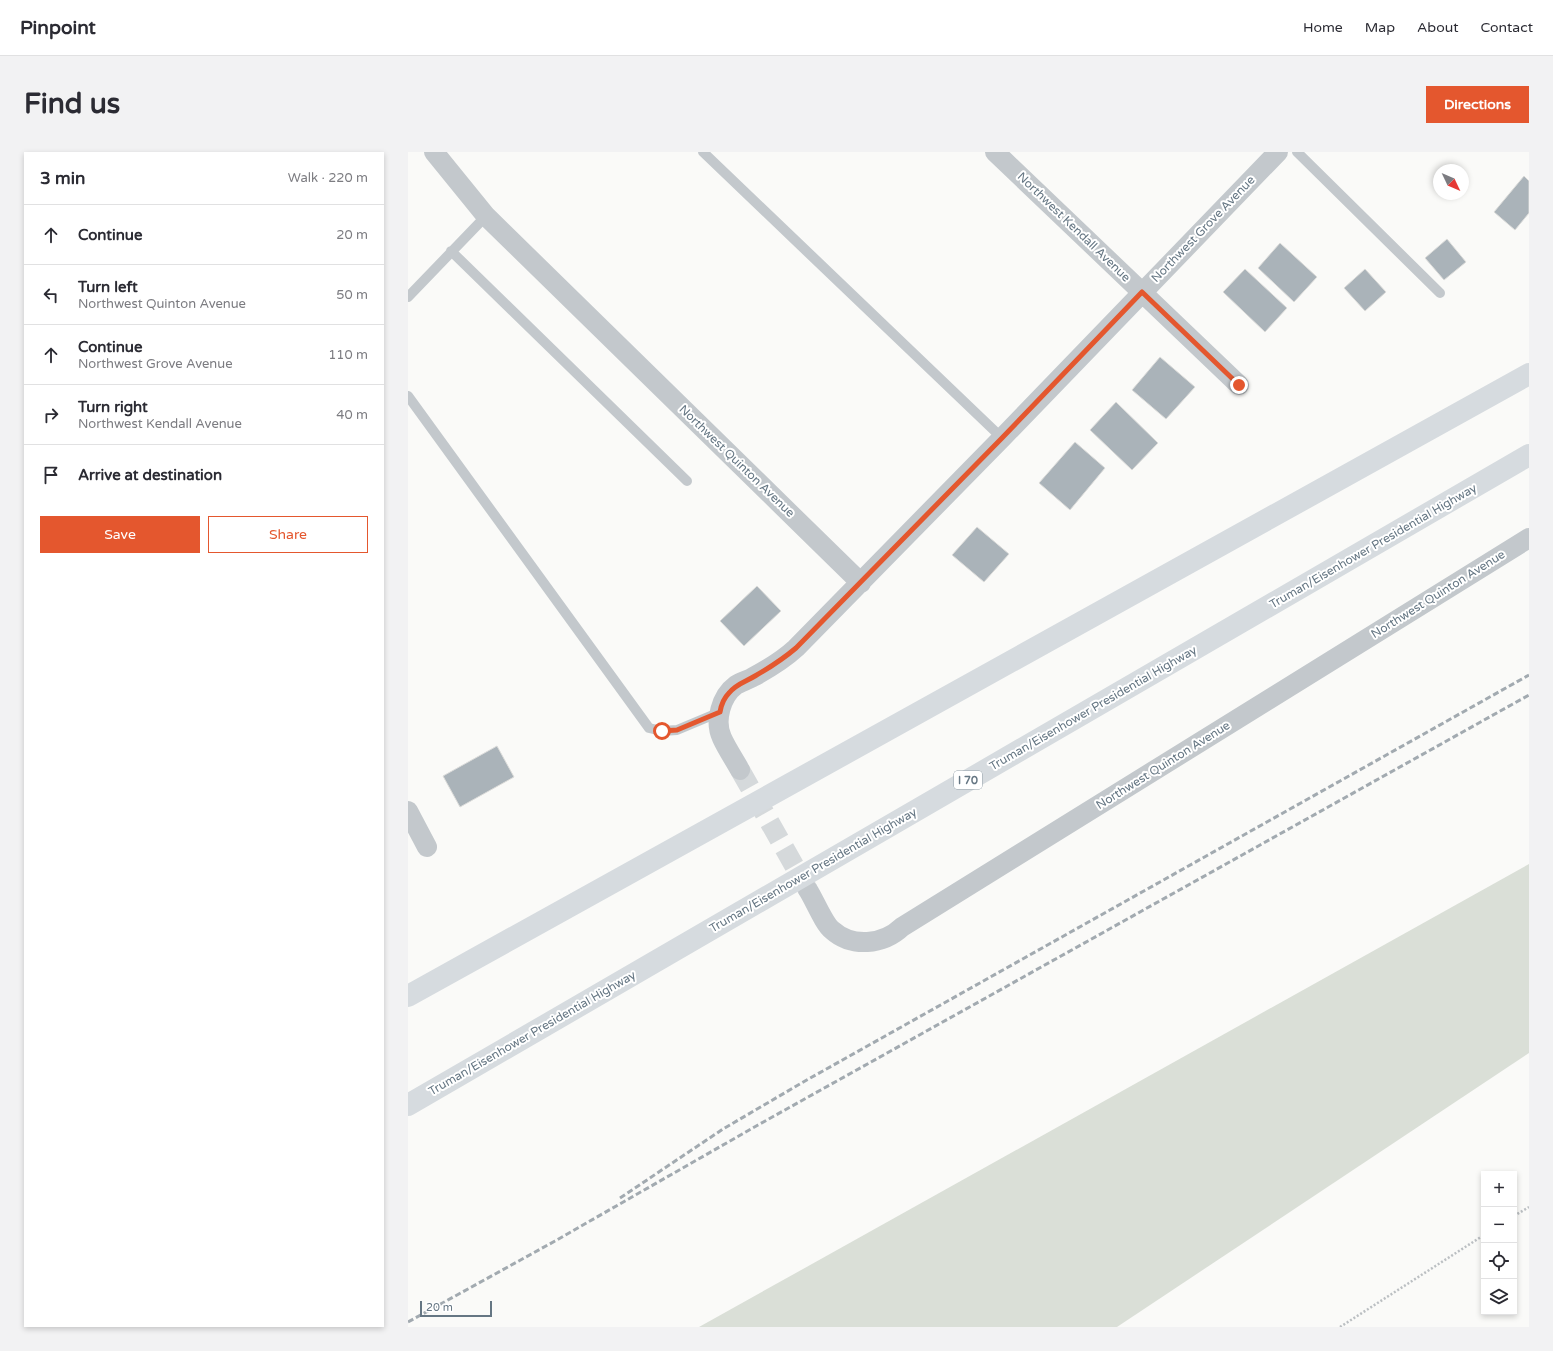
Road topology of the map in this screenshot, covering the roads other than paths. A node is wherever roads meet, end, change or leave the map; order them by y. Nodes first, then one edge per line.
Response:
1 (434, 152) edge
2 (703, 152) edge
3 (995, 152) edge
4 (1278, 152) edge
5 (1297, 152) edge
6 (486, 216) junction
7 (451, 251) junction
8 (1142, 292) junction
9 (1440, 293) dead end
10 (408, 298) edge
11 (1529, 374) edge
12 (1239, 385) dead end
13 (408, 396) edge
14 (1002, 438) junction
15 (1529, 456) edge
16 (687, 481) dead end
17 (1529, 538) edge
18 (862, 583) junction
19 (720, 712) junction
20 (740, 770) tunnel mouth
21 (408, 811) edge
22 (427, 847) dead end
23 (808, 890) tunnel mouth
24 (408, 996) edge
25 (408, 1105) edge

1 - 6 street, Northwest Quinton Avenue
2 - 14 lane
3 - 8 street, Northwest Kendall Avenue
4 - 8 street, Northwest Grove Avenue
5 - 9 lane
6 - 7 lane
6 - 18 street, Northwest Quinton Avenue
7 - 10 lane
7 - 16 lane
8 - 12 street, Northwest Kendall Avenue
8 - 14 street, Northwest Grove Avenue
11 - 24 highway
13 - 19 lane
14 - 18 street, Northwest Grove Avenue
15 - 25 highway, Truman/Eisenhower Presidential Highway / I 70
17 - 23 street, Northwest Quinton Avenue
18 - 19 street
19 - 20 street
21 - 22 street

